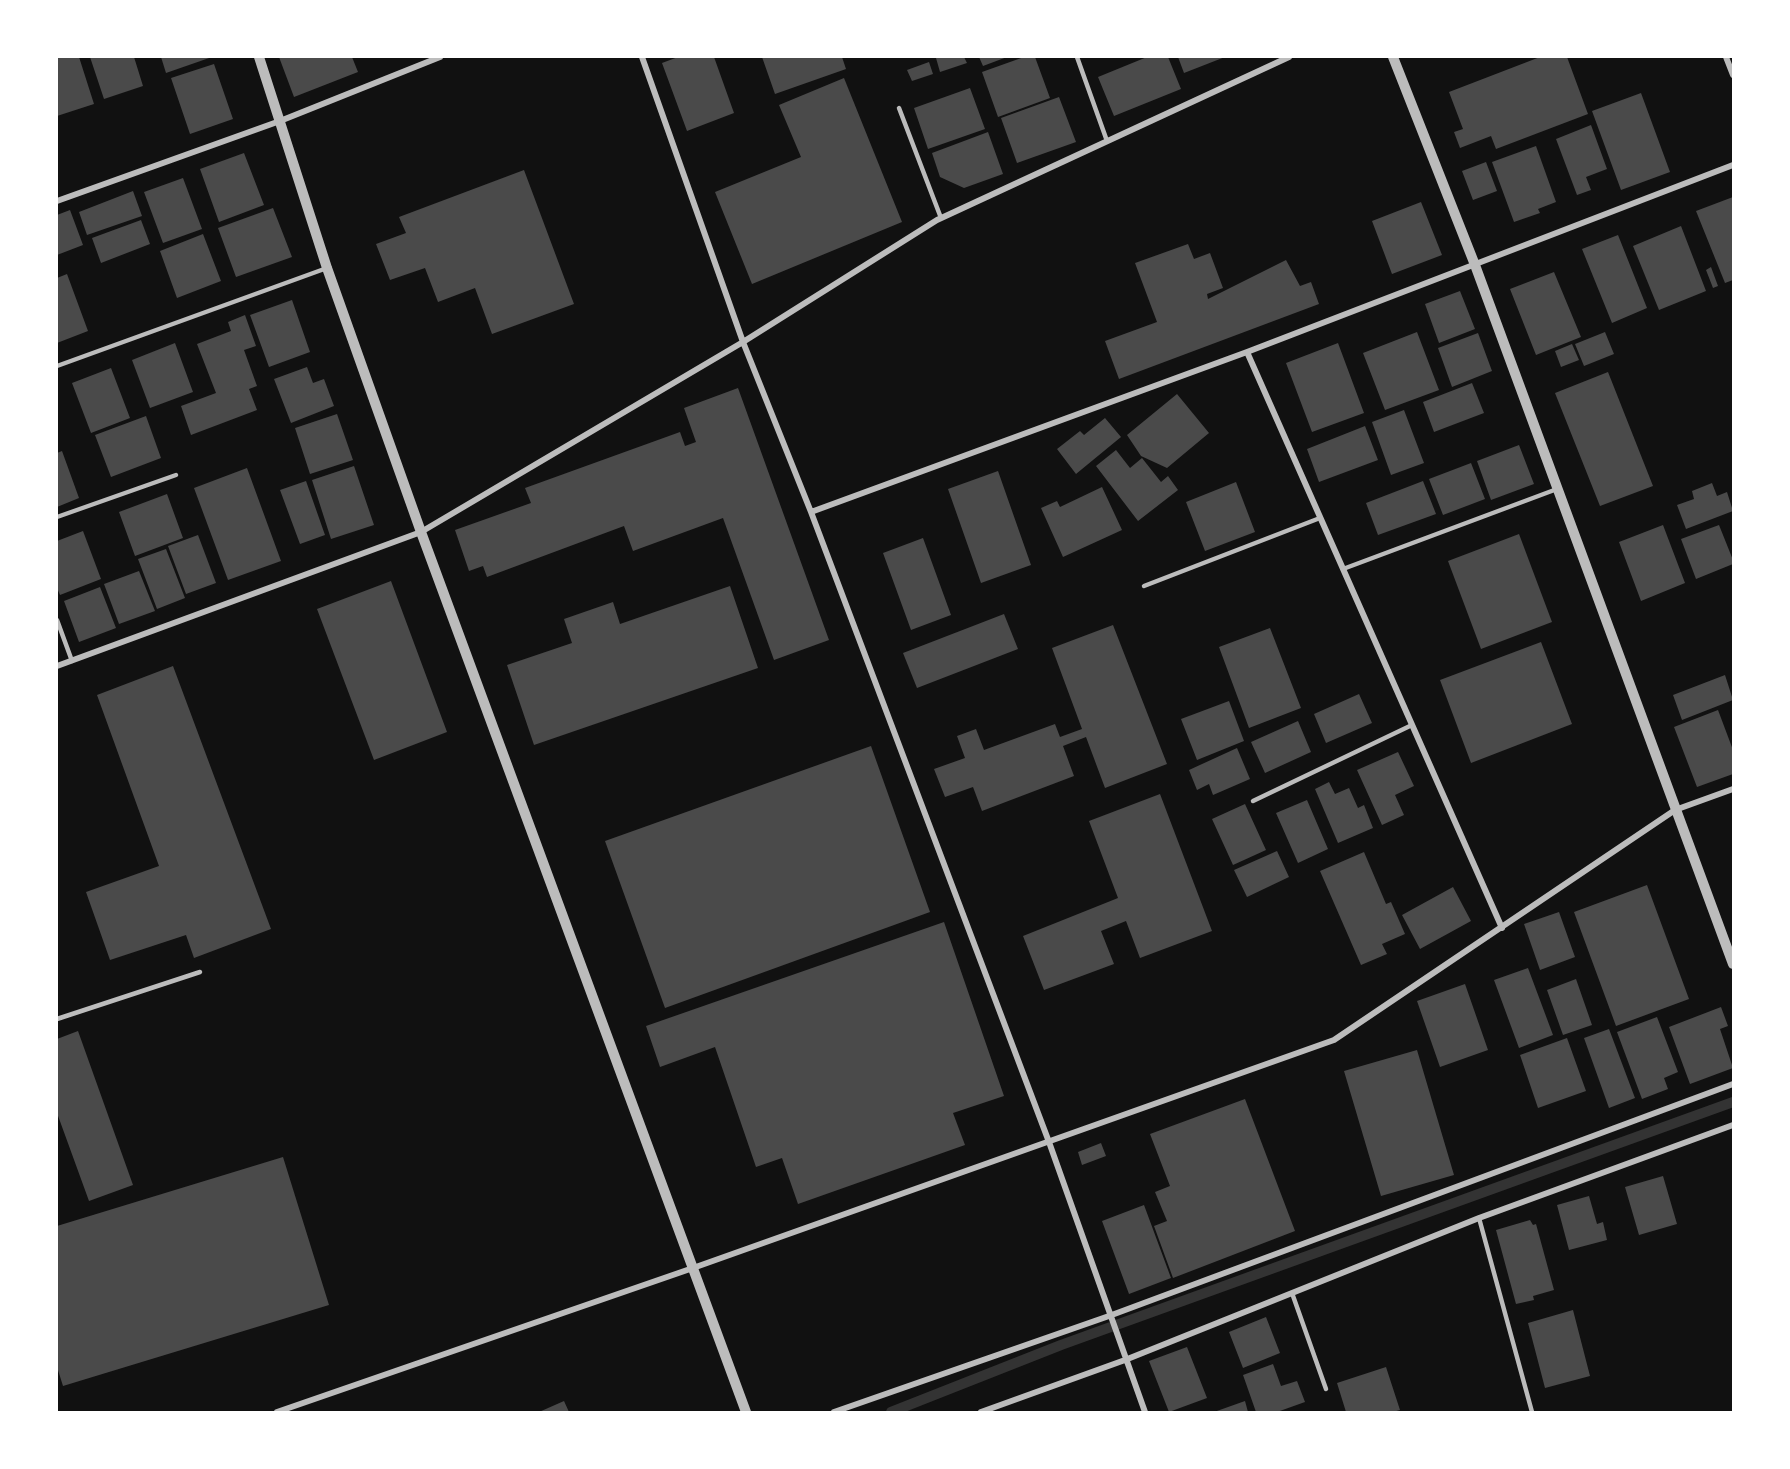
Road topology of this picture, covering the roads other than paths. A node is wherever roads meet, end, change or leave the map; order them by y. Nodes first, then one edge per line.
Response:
1 (259, 57) edge
2 (440, 57) edge
3 (642, 57) edge
4 (1077, 57) edge
5 (1289, 57) edge
6 (1394, 57) edge
7 (1726, 57) edge
8 (1733, 75) edge
9 (899, 108) dead end
10 (280, 121) junction
11 (1107, 141) junction
12 (1733, 165) edge
13 (57, 201) edge
14 (941, 218) junction
15 (1475, 265) junction
16 (327, 268) junction
17 (743, 342) junction
18 (1247, 352) junction
19 (57, 366) edge
20 (176, 475) dead end
21 (1557, 489) junction
22 (811, 512) junction
23 (57, 517) edge
24 (1320, 518) junction
25 (421, 532) junction
26 (1343, 569) junction
27 (1144, 586) dead end
28 (57, 620) edge
29 (72, 661) junction
30 (57, 666) edge
31 (1412, 725) junction
32 (1733, 789) edge
33 (1253, 801) dead end
34 (1675, 810) junction
35 (1502, 928) junction
36 (1733, 964) edge
37 (200, 972) dead end
38 (57, 1019) edge
39 (1733, 1084) edge
40 (1733, 1125) edge
41 (1049, 1142) junction
42 (1479, 1218) junction
43 (693, 1268) junction
44 (1292, 1293) junction
45 (1110, 1317) junction
46 (1125, 1360) junction
47 (1326, 1389) dead end
48 (277, 1412) edge
49 (746, 1412) edge
50 (834, 1412) edge
51 (981, 1412) edge
52 (1145, 1412) edge
53 (1532, 1412) edge

1 - 10 street
2 - 10 street
3 - 17 street
4 - 11 lane
5 - 11 street
6 - 15 street
7 - 8 street
9 - 14 lane
10 - 13 street
10 - 16 street
11 - 14 street
12 - 15 street
14 - 17 street
15 - 18 street
15 - 21 street
16 - 19 lane
16 - 25 street
17 - 22 street
17 - 25 street
18 - 22 street
18 - 24 street
20 - 23 lane
21 - 26 lane
21 - 34 street
22 - 41 street
24 - 26 street
24 - 27 lane
25 - 29 street
25 - 43 street
26 - 31 street
28 - 29 lane
29 - 30 street
31 - 33 lane
31 - 35 street
32 - 34 street
34 - 35 street
34 - 36 street
35 - 41 street
37 - 38 lane
39 - 45 street
40 - 42 street
41 - 43 street
41 - 45 street
42 - 44 street
42 - 53 lane
43 - 48 street
43 - 49 street
44 - 46 street
44 - 47 lane
45 - 46 street
45 - 50 street
46 - 51 street
46 - 52 street

